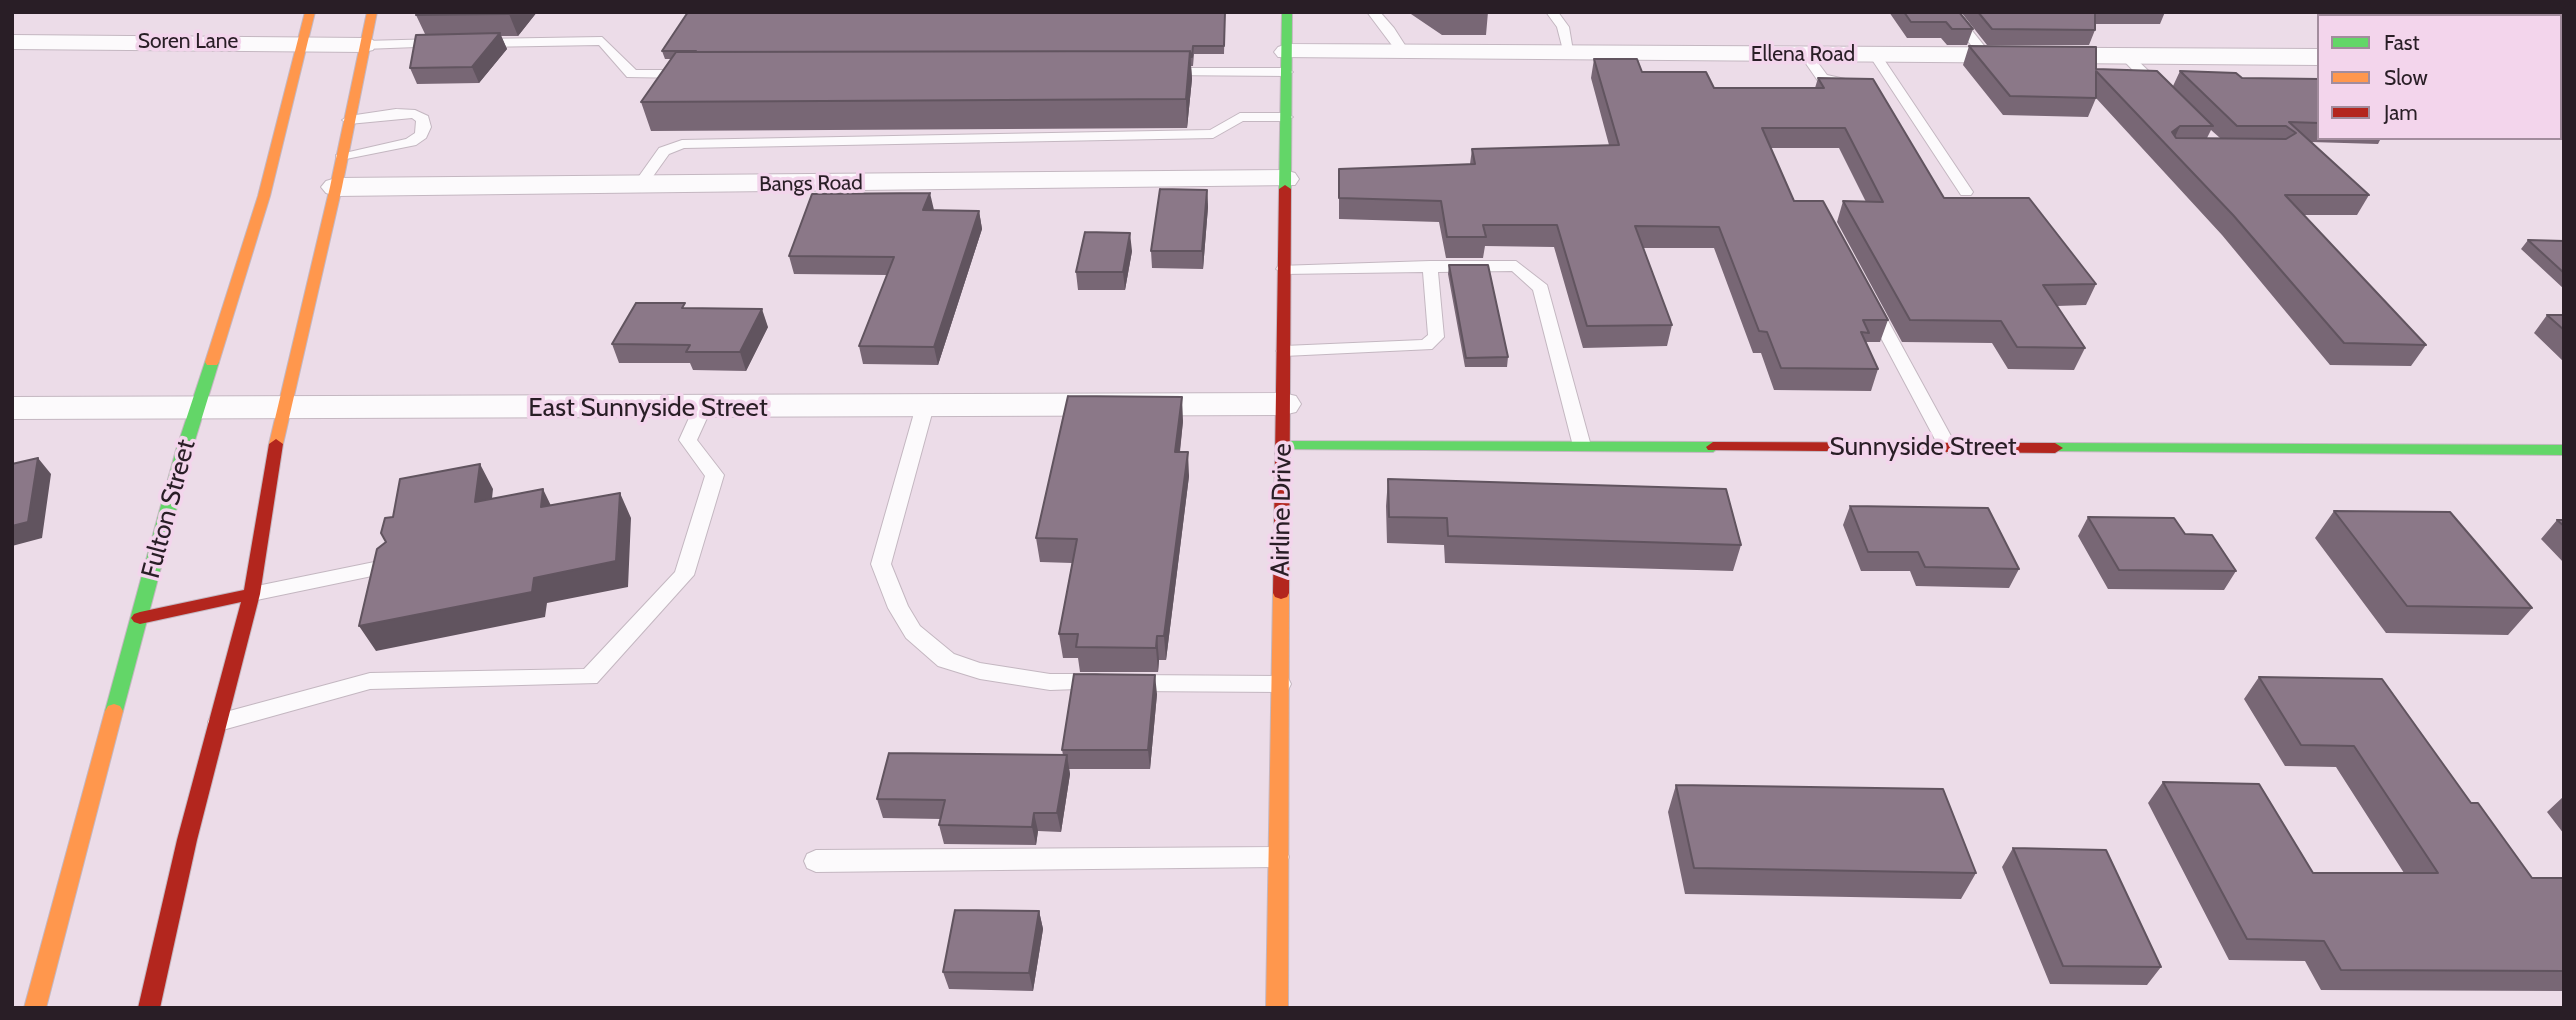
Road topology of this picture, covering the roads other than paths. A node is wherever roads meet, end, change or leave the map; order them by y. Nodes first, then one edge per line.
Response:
1 (310, 12) edge
2 (372, 12) edge
3 (1287, 12) edge
4 (1373, 12) edge
5 (1552, 12) edge
6 (1951, 12) edge
7 (12, 42) edge
8 (301, 43) junction
9 (364, 45) junction
10 (1404, 53) junction
11 (1570, 54) junction
12 (1806, 55) junction
13 (1875, 55) junction
14 (1986, 56) junction
15 (2127, 57) junction
16 (2317, 57) edge
17 (1287, 62) junction
18 (1146, 72) edge
19 (701, 74) edge
20 (1879, 81) junction
21 (2165, 95) edge
22 (1286, 117) junction
23 (349, 120) junction
24 (341, 158) junction
25 (1286, 179) junction
26 (639, 186) junction
27 (336, 187) junction
28 (1966, 192) dead end
29 (1430, 266) junction
30 (1284, 269) junction
31 (1863, 290) edge
32 (1284, 351) junction
33 (1283, 404) junction
34 (925, 406) junction
35 (703, 407) junction
36 (12, 408) edge
37 (197, 408) junction
38 (284, 408) junction
39 (1283, 446) junction
40 (1582, 446) junction
41 (1948, 447) junction
42 (2564, 450) edge
43 (389, 566) edge
44 (252, 594) junction
45 (140, 618) junction
46 (1280, 684) junction
47 (218, 722) junction
48 (1279, 857) junction
49 (817, 861) dead end
50 (35, 1008) edge
51 (149, 1008) edge
52 (1277, 1008) edge

1 - 8 street, Fulton Street
2 - 9 street
3 - 17 street, Airline Drive
4 - 10 lane
5 - 11 lane
6 - 14 lane
7 - 8 street, Soren Lane
8 - 9 street, Soren Lane
8 - 37 street, Fulton Street
9 - 19 lane
9 - 23 street
10 - 11 street, Ellena Road
10 - 17 street, Ellena Road
11 - 12 street, Ellena Road
12 - 13 street, Ellena Road
12 - 20 lane
13 - 14 street, Ellena Road
13 - 20 lane
14 - 15 street, Ellena Road
15 - 16 street, Ellena Road
15 - 21 lane
17 - 18 lane
17 - 22 street, Airline Drive
20 - 28 lane
22 - 25 street, Airline Drive
22 - 26 lane
23 - 24 street
23 - 24 lane
24 - 27 street
25 - 26 street, Bangs Road
25 - 30 street, Airline Drive
26 - 27 street, Bangs Road
27 - 38 street
29 - 30 lane
29 - 32 lane
29 - 40 lane
30 - 32 street, Airline Drive
31 - 41 lane
32 - 33 street, Airline Drive
33 - 34 street, East Sunnyside Street
33 - 39 street, Airline Drive
34 - 35 street, East Sunnyside Street
34 - 46 lane
35 - 38 street, East Sunnyside Street
35 - 47 lane
36 - 37 street, East Sunnyside Street
37 - 38 street, East Sunnyside Street
37 - 45 street, Fulton Street
38 - 44 street
39 - 40 street, Sunnyside Street
39 - 46 street, Airline Drive
40 - 41 street, Sunnyside Street
41 - 42 street, Sunnyside Street
43 - 44 lane
44 - 45 street
44 - 47 street
45 - 50 street, Fulton Street
46 - 48 street, Airline Drive
47 - 51 street
48 - 49 lane
48 - 52 street, Airline Drive

